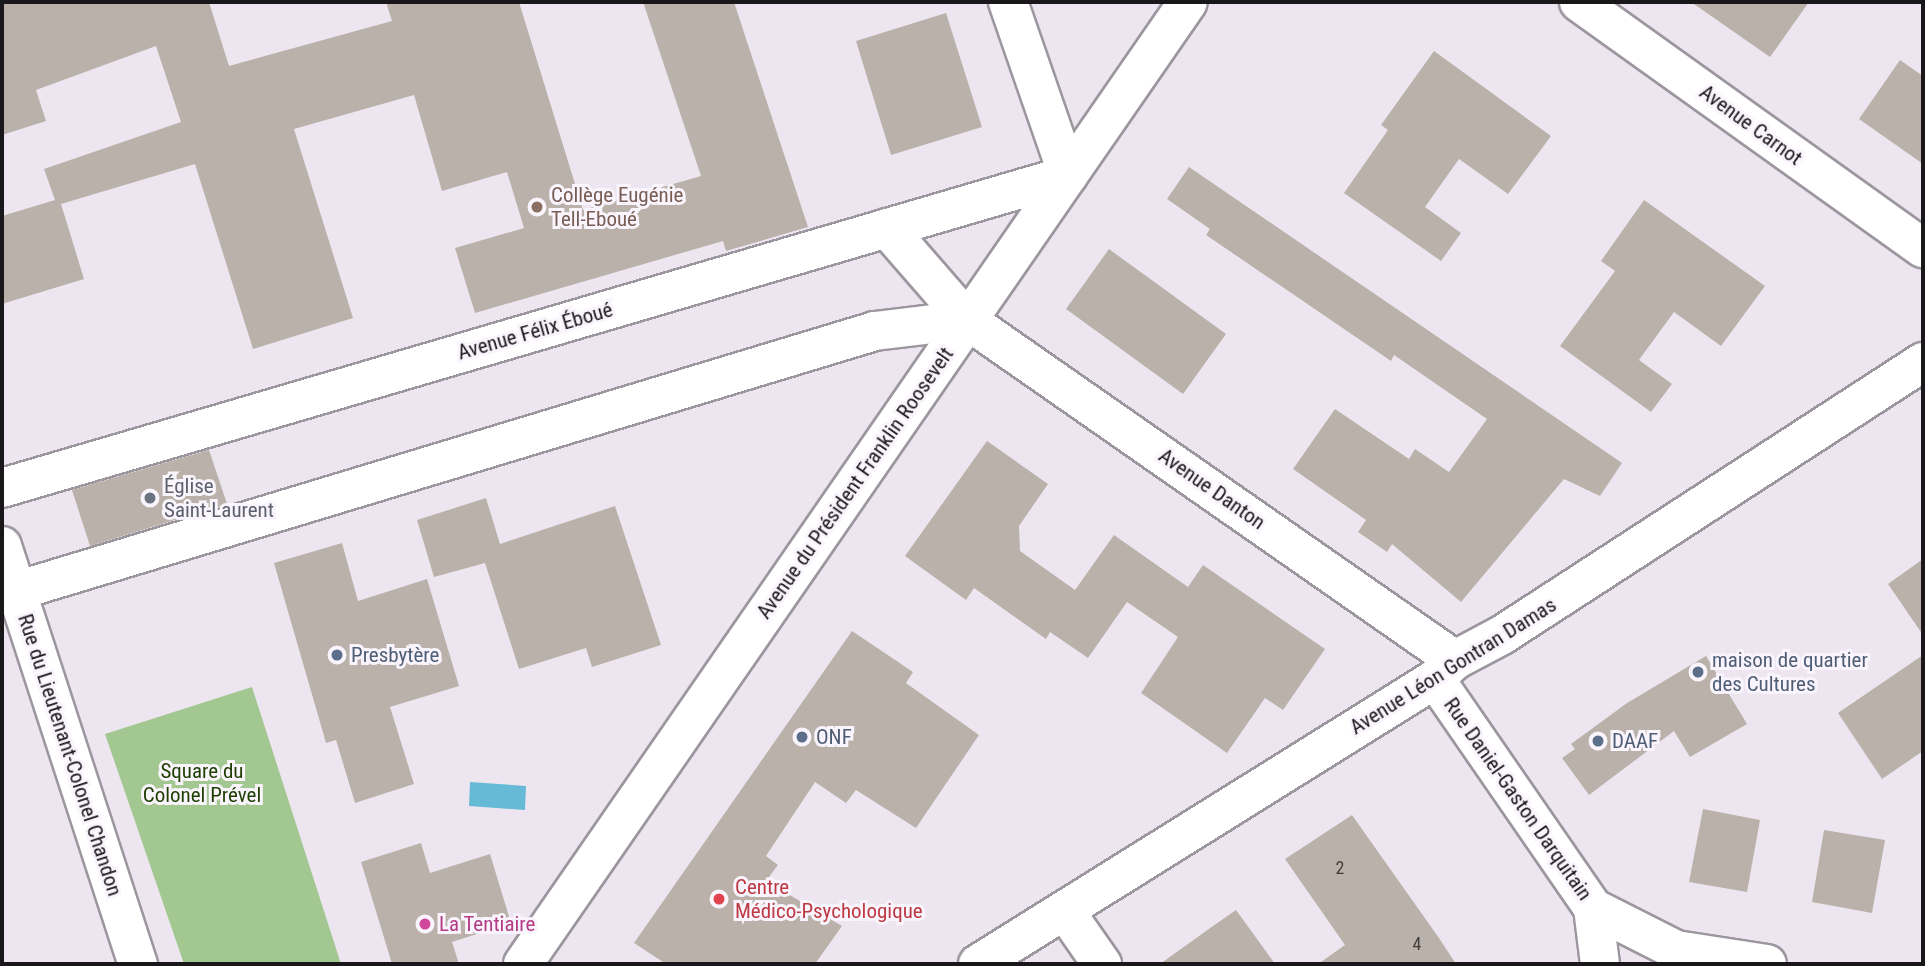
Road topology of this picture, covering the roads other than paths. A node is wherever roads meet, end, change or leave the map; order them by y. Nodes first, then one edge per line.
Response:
1 (1008, 2) edge
2 (1188, 2) edge
3 (1579, 2) edge
4 (1068, 175) junction
5 (887, 228) junction
6 (1923, 248) edge
7 (967, 320) junction
8 (1923, 362) edge
9 (2, 488) edge
10 (2, 549) edge
11 (16, 592) junction
12 (1445, 670) junction
13 (1593, 908) junction
14 (1065, 911) junction
15 (138, 964) edge
16 (523, 964) edge
17 (978, 964) edge
18 (1102, 964) edge
19 (1600, 964) edge
20 (1767, 964) edge

1 - 4 street
2 - 4 street, Avenue du Président Franklin Roosevelt
3 - 6 street, Avenue Carnot
4 - 5 street, Avenue Félix Éboué
4 - 7 street, Avenue du Président Franklin Roosevelt
5 - 7 street, Avenue Danton
5 - 9 street, Avenue Félix Éboué
7 - 11 street
7 - 12 street, Avenue Danton
7 - 16 street, Avenue du Président Franklin Roosevelt
8 - 12 street, Avenue Léon Gontran Damas
10 - 11 street, Rue du Lieutenant-Colonel Chandon
11 - 15 street, Rue du Lieutenant-Colonel Chandon
12 - 13 street, Rue Daniel-Gaston Darquitain
12 - 14 street, Avenue Léon Gontran Damas
13 - 19 street, Rue Daniel-Gaston Darquitain
13 - 20 street
14 - 17 street, Avenue Léon Gontran Damas
14 - 18 street

